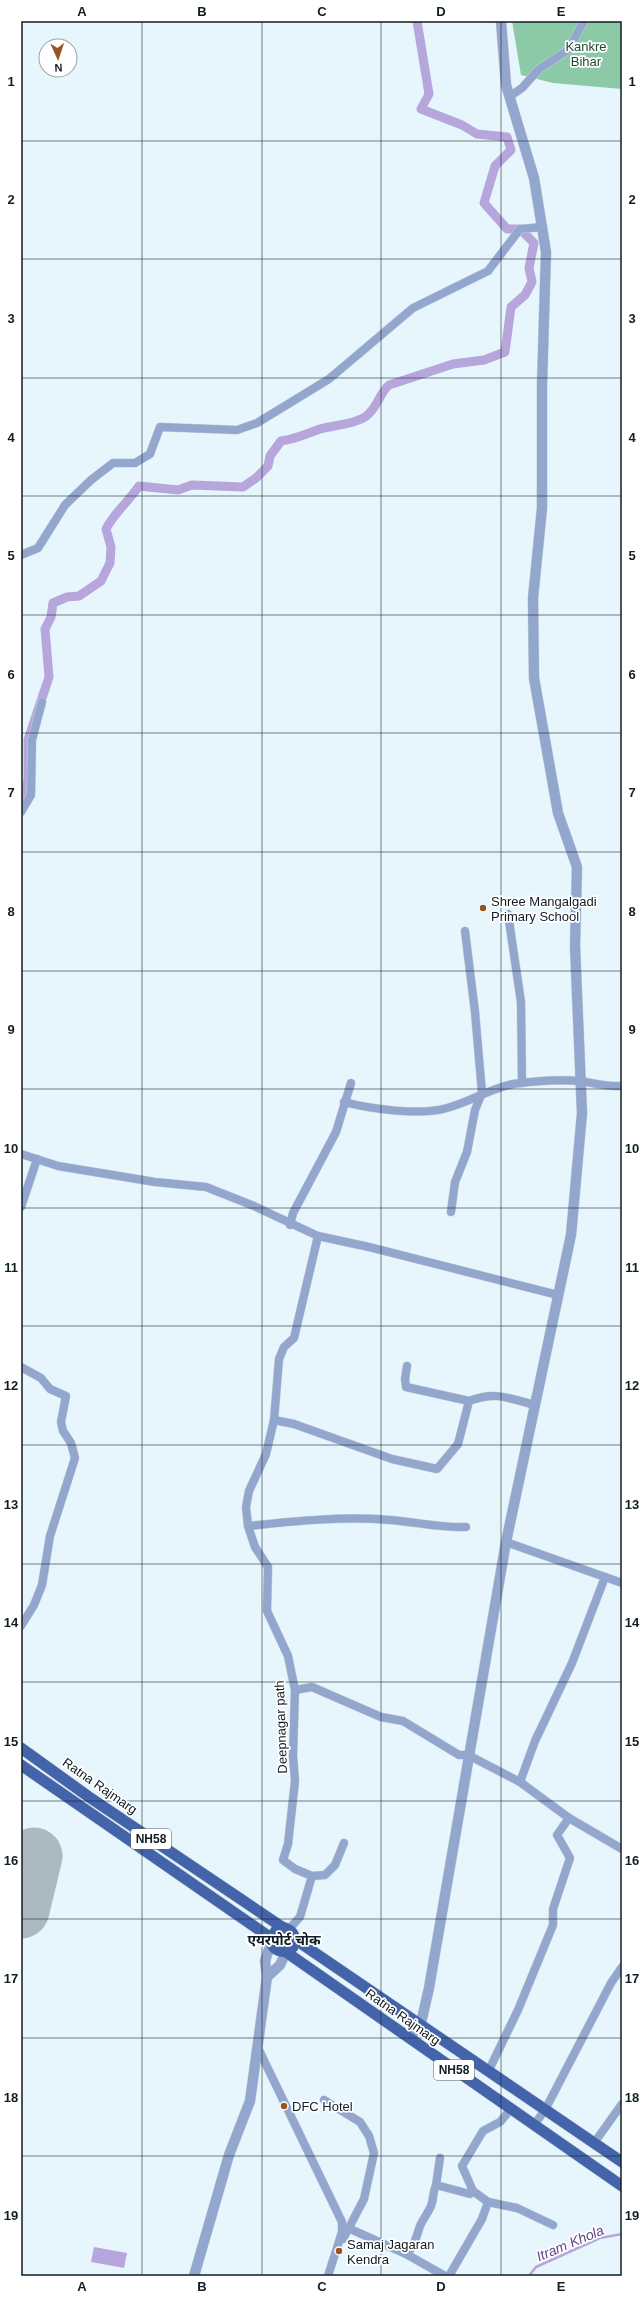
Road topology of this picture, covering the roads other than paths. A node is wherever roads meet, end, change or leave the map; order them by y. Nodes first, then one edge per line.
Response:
1 (501, 21) edge
2 (584, 21) edge
3 (509, 97) junction
4 (543, 227) junction
5 (21, 555) edge
6 (42, 702) dead end
7 (21, 812) edge
8 (508, 914) dead end
9 (465, 932) dead end
10 (582, 1082) junction
11 (351, 1083) dead end
12 (522, 1083) junction
13 (622, 1086) edge
14 (482, 1093) junction
15 (344, 1102) junction
16 (21, 1154) edge
17 (37, 1159) junction
18 (21, 1207) edge
19 (451, 1212) dead end
20 (290, 1225) junction
21 (318, 1236) junction
22 (558, 1295) junction
23 (407, 1366) dead end
24 (21, 1367) edge
25 (469, 1401) junction
26 (535, 1406) junction
27 (274, 1420) junction
28 (248, 1526) junction
29 (466, 1527) dead end
30 (506, 1542) junction
31 (605, 1577) junction
32 (622, 1583) edge
33 (21, 1626) edge
34 (295, 1690) junction
35 (21, 1748) edge
36 (468, 1755) junction
37 (21, 1765) edge
38 (520, 1782) junction
39 (569, 1818) junction
40 (344, 1843) dead end
41 (622, 1850) edge
42 (312, 1876) junction
43 (285, 1928) junction
44 (271, 1940) junction
45 (296, 1940) junction
46 (286, 1952) junction
47 (622, 1967) edge
48 (267, 1977) junction
49 (421, 2023) junction
50 (410, 2038) junction
51 (258, 2048) junction
52 (488, 2072) junction
53 (324, 2100) dead end
54 (622, 2104) edge
55 (512, 2109) junction
56 (546, 2110) junction
57 (534, 2125) junction
58 (594, 2143) junction
59 (440, 2158) dead end
60 (622, 2162) edge
61 (436, 2185) junction
62 (622, 2186) edge
63 (473, 2191) junction
64 (488, 2202) junction
65 (554, 2225) dead end
66 (348, 2228) junction
67 (406, 2254) junction
68 (194, 2276) edge
69 (328, 2276) edge
70 (335, 2276) edge
71 (445, 2276) edge
72 (449, 2276) edge

1 - 3 street
2 - 3 street
3 - 4 street
4 - 5 street
4 - 10 street
6 - 7 street
8 - 12 street
9 - 14 street
10 - 12 street
10 - 13 street
10 - 22 street
11 - 15 street
12 - 14 street
14 - 15 street
14 - 19 street
15 - 20 street
16 - 17 street
17 - 18 street
17 - 20 street
20 - 21 street
21 - 22 street
21 - 27 street, Deepnagar path
22 - 26 street
23 - 25 street
24 - 33 street
25 - 26 street
25 - 27 street
26 - 30 street
27 - 28 street, Deepnagar path
28 - 29 street
28 - 34 street, Deepnagar path
30 - 31 street
30 - 36 street
31 - 32 street
31 - 38 street
34 - 36 street
34 - 42 street, Deepnagar path
35 - 43 main road, Ratna Rajmarg / NH58
36 - 38 street
36 - 49 street
37 - 44 main road, Ratna Rajmarg / NH58
38 - 39 street
39 - 41 street
39 - 52 street
40 - 42 street
42 - 43 street
43 - 44 main road
43 - 45 main road, Ratna Rajmarg / NH58
44 - 46 main road, Ratna Rajmarg / NH58
44 - 48 street
45 - 46 main road
45 - 49 main road, Ratna Rajmarg / NH58
46 - 48 street
46 - 50 main road, Ratna Rajmarg / NH58
47 - 56 street
48 - 51 street
49 - 50 street
49 - 52 main road, Ratna Rajmarg / NH58
50 - 55 main road, Ratna Rajmarg / NH58
51 - 68 street
51 - 69 street
52 - 56 main road, Ratna Rajmarg / NH58
53 - 66 street
54 - 58 street
55 - 57 main road, Ratna Rajmarg / NH58
55 - 63 street
56 - 57 street
56 - 58 main road, Ratna Rajmarg / NH58
57 - 62 main road, Ratna Rajmarg / NH58
58 - 60 main road, Ratna Rajmarg / NH58
59 - 61 street
61 - 63 street
61 - 67 street
63 - 64 street
64 - 65 street
64 - 72 street
66 - 67 street
66 - 70 street
67 - 71 street

